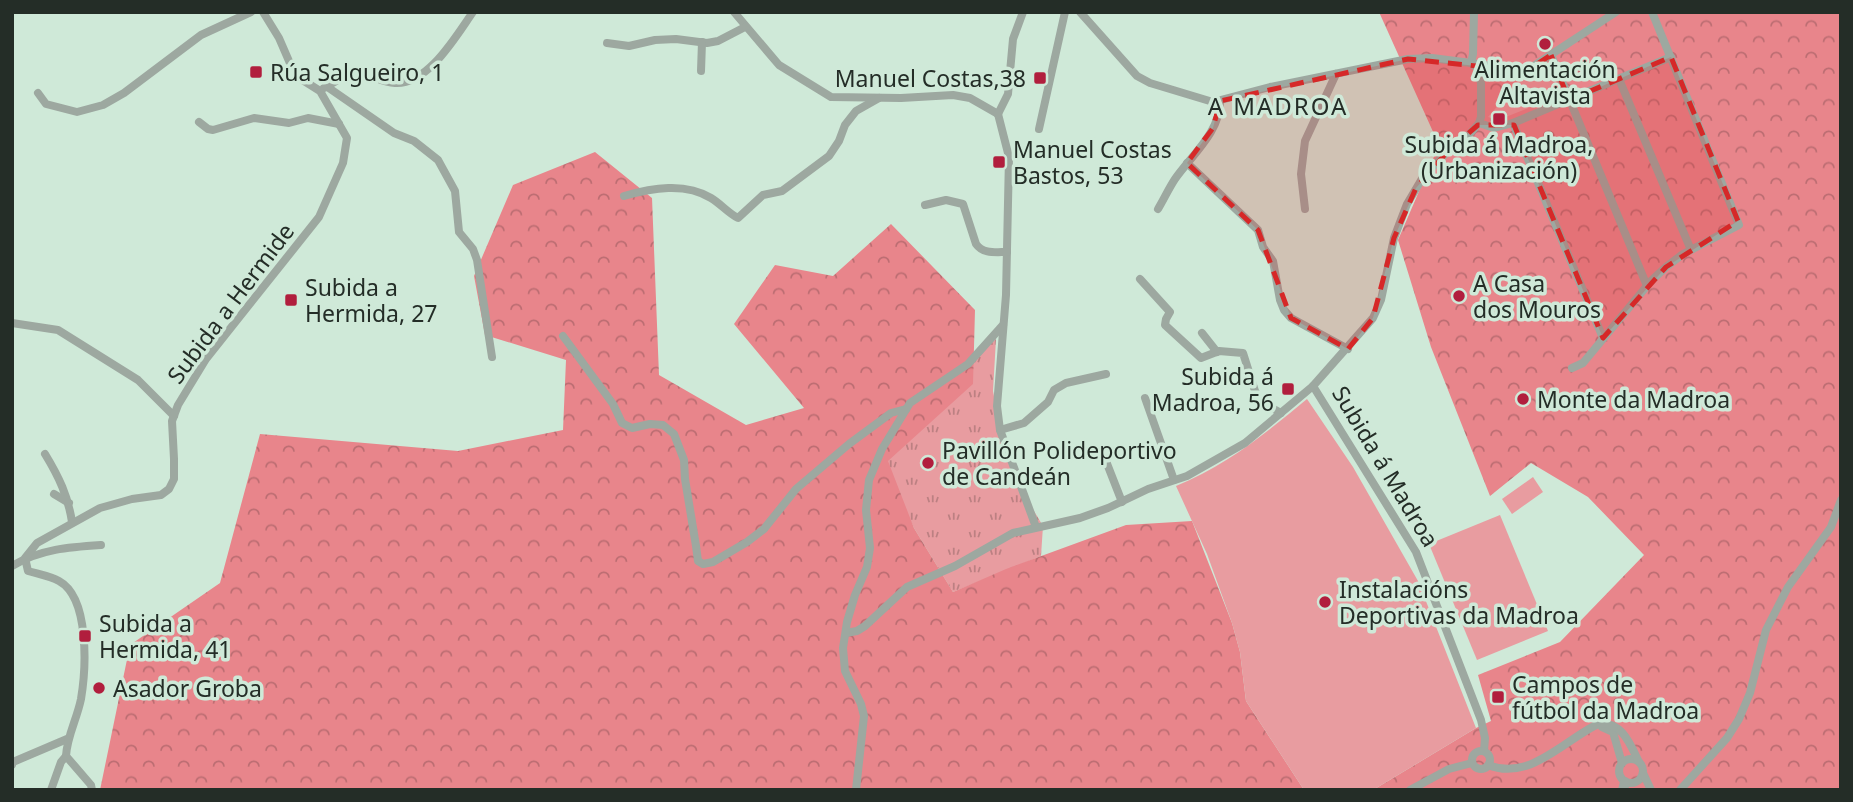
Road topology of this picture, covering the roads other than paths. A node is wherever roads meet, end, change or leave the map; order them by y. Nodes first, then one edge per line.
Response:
1 (251, 12) edge
2 (263, 12) edge
3 (473, 12) edge
4 (734, 12) edge
5 (1023, 12) edge
6 (1065, 12) edge
7 (1080, 12) edge
8 (1474, 12) edge
9 (1616, 12) edge
10 (1653, 12) edge
11 (745, 27) junction
12 (702, 42) junction
13 (607, 43) dead end
14 (1550, 55) junction
15 (1671, 57) junction
16 (1471, 64) junction
17 (701, 71) dead end
18 (1336, 74) junction
19 (1619, 79) junction
20 (323, 89) junction
21 (38, 93) dead end
22 (879, 98) junction
23 (1569, 100) junction
24 (1220, 102) junction
25 (998, 114) junction
26 (199, 122) dead end
27 (1513, 123) junction
28 (339, 124) junction
29 (1479, 124) junction
30 (1039, 129) dead end
31 (1187, 163) junction
32 (624, 196) dead end
33 (925, 205) dead end
34 (1158, 209) dead end
35 (1305, 209) dead end
36 (1691, 250) junction
37 (1007, 252) junction
38 (1140, 279) dead end
39 (1647, 286) junction
40 (12, 323) edge
41 (1003, 325) junction
42 (1202, 332) dead end
43 (563, 336) dead end
44 (1603, 338) junction
45 (1348, 349) junction
46 (1217, 352) junction
47 (492, 357) dead end
48 (1572, 368) dead end
49 (1106, 374) dead end
50 (1313, 386) junction
51 (1145, 398) dead end
52 (906, 409) junction
53 (1281, 413) junction
54 (174, 416) junction
55 (1000, 430) junction
56 (45, 454) dead end
57 (1104, 456) dead end
58 (1174, 480) junction
59 (54, 494) dead end
60 (1841, 500) edge
61 (1122, 502) junction
62 (69, 503) junction
63 (72, 522) junction
64 (1036, 527) junction
65 (101, 545) dead end
66 (25, 558) junction
67 (12, 566) edge
68 (846, 633) junction
69 (1592, 726) junction
70 (67, 739) junction
71 (1483, 751) junction
72 (66, 756) junction
73 (1639, 762) junction
74 (12, 763) edge
75 (1472, 763) junction
76 (1622, 763) junction
77 (1488, 765) junction
78 (1643, 773) junction
79 (1628, 786) edge
80 (51, 790) edge
81 (92, 790) edge
82 (856, 790) edge
83 (1410, 790) edge
84 (1651, 790) edge
85 (1680, 790) edge

1 - 21 street
2 - 20 street
3 - 20 street
4 - 11 street
5 - 25 street
6 - 30 street
7 - 24 street
8 - 16 street
9 - 14 street
10 - 15 street
11 - 12 street
11 - 22 street
12 - 13 street
12 - 17 street
14 - 16 street
14 - 23 street
15 - 19 street
15 - 36 street
16 - 18 street
16 - 29 street
18 - 24 street
18 - 35 street
19 - 23 street
19 - 36 street
20 - 28 street, Subida a Hermide
20 - 47 street
22 - 25 street
22 - 32 street
23 - 27 street
23 - 39 street
24 - 31 street
25 - 37 street
26 - 28 street
27 - 29 street
27 - 44 street
28 - 54 street, Subida a Hermide
29 - 45 street, Subida á Madroa
31 - 34 street
31 - 45 street
33 - 37 street
36 - 39 street
37 - 41 street
38 - 46 street
39 - 44 street
40 - 54 street
41 - 52 street
41 - 55 street
42 - 46 street
43 - 52 street
44 - 48 street
45 - 50 street, Subida á Madroa
46 - 53 street
49 - 55 street
50 - 53 street
50 - 71 street, Subida á Madroa
51 - 58 street
52 - 68 street
53 - 58 street
54 - 63 street, Subida a Hermide
55 - 64 street
56 - 62 street
57 - 61 street
58 - 61 street
59 - 62 street
60 - 85 street
61 - 64 street
62 - 63 street
63 - 66 street, Subida a Hermide
64 - 68 street
65 - 66 street
66 - 67 street
66 - 70 street
68 - 82 street
69 - 73 street
69 - 76 street
69 - 77 street
70 - 72 street
70 - 74 street
71 - 75 street
71 - 77 street, Subida á Madroa
72 - 80 street
72 - 81 street
73 - 76 street
73 - 78 street
75 - 77 street
75 - 83 street
76 - 79 street
78 - 79 street
78 - 84 street

